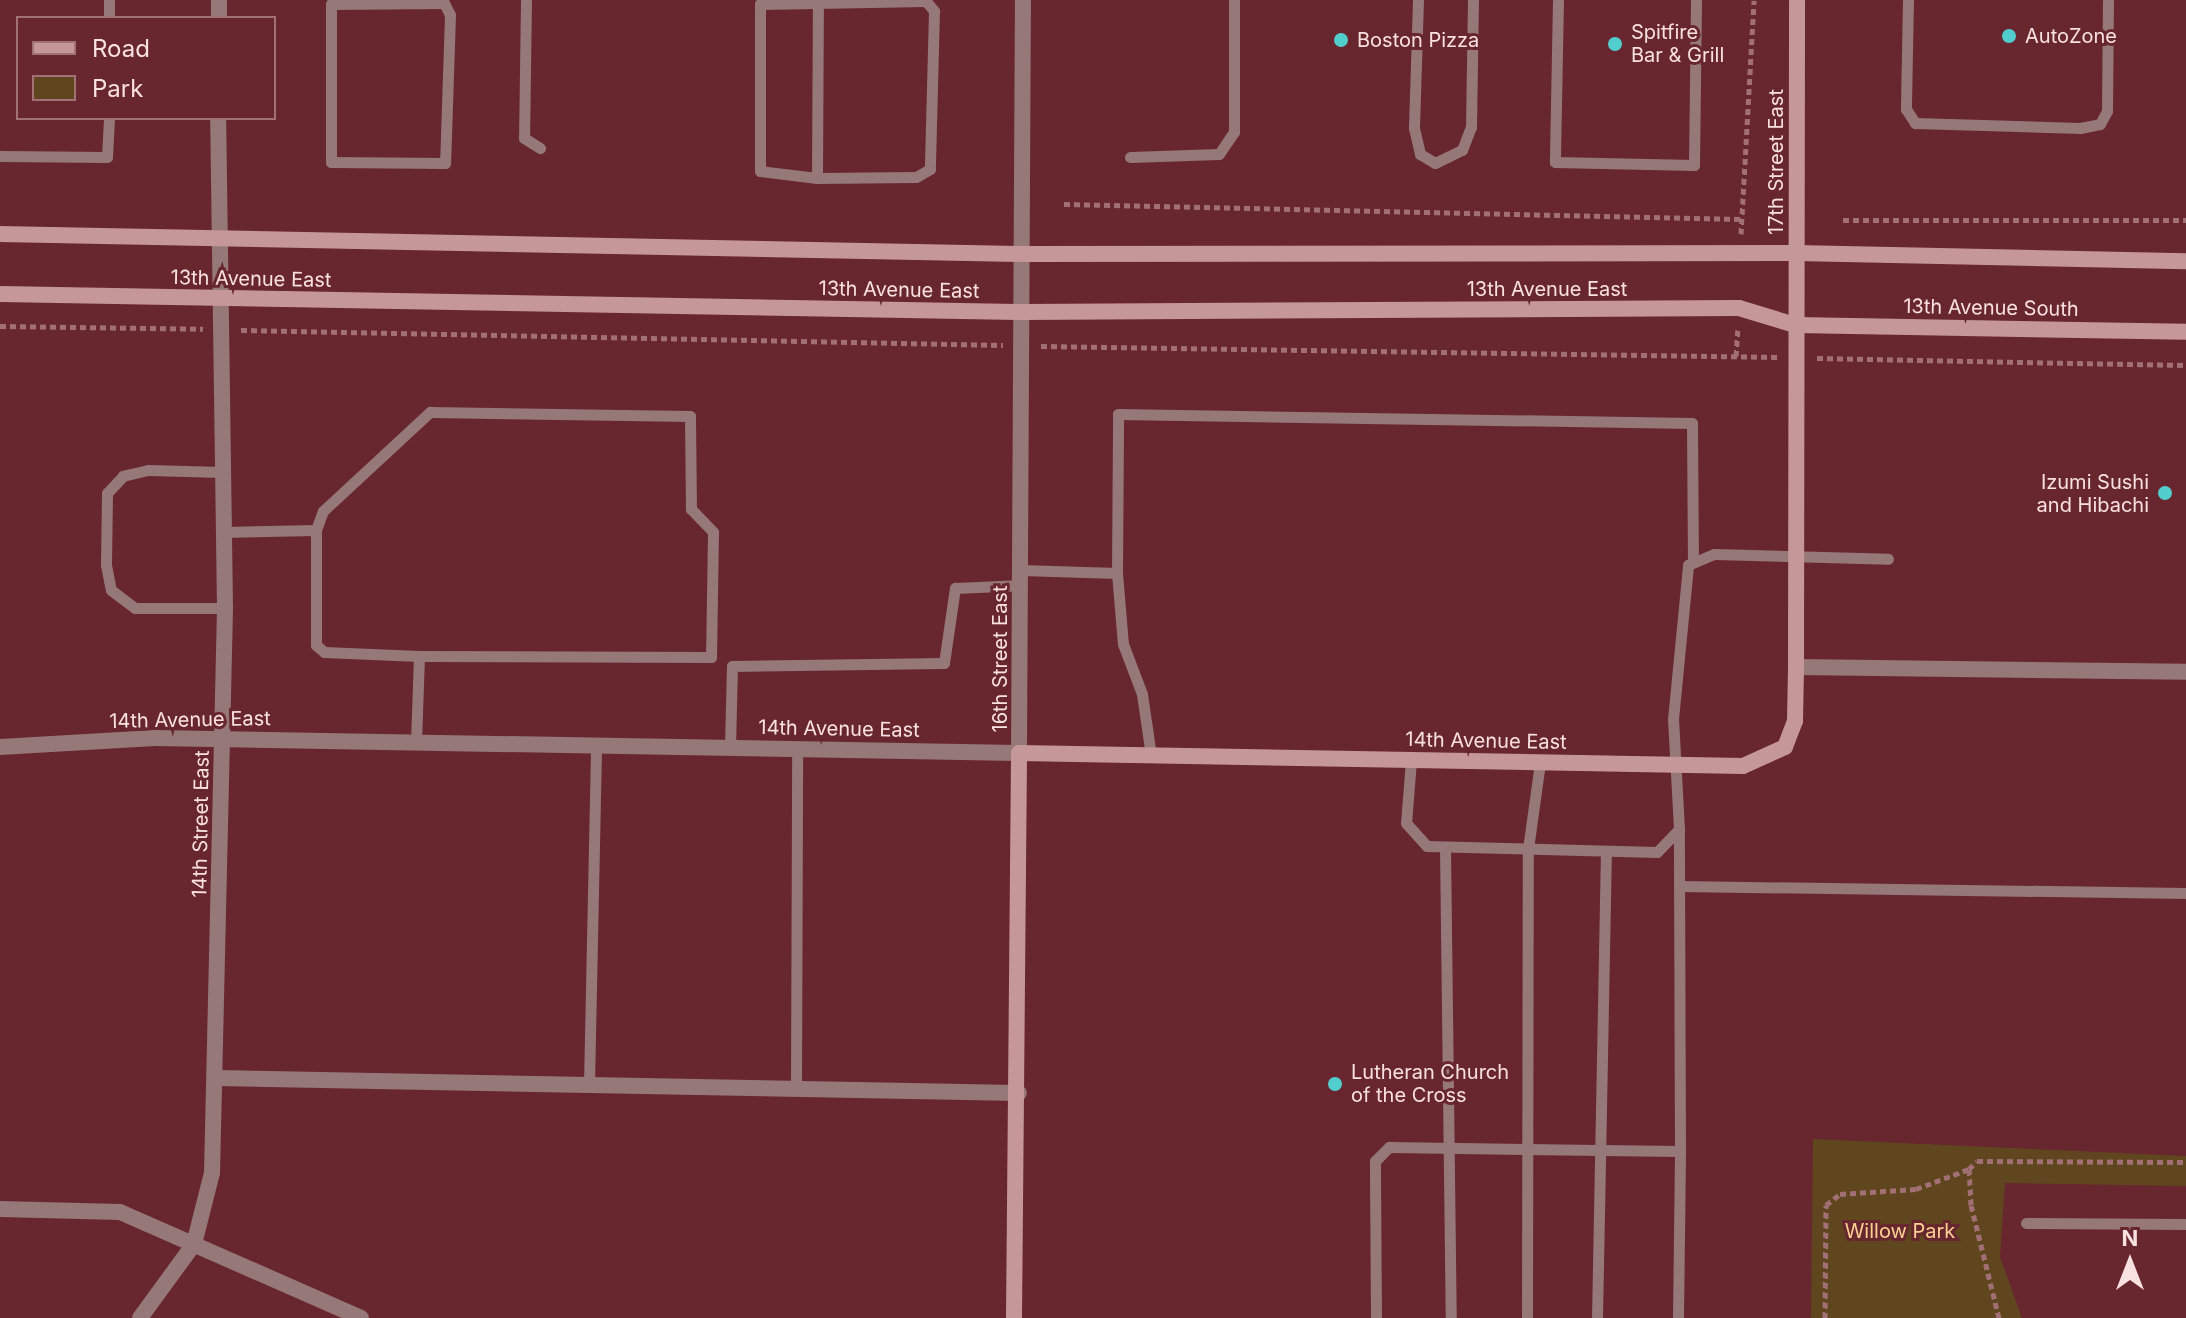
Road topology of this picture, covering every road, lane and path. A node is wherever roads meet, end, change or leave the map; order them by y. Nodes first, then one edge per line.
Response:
1 (526, 0) edge
2 (1023, 0) edge
3 (1234, 0) edge
4 (1418, 0) edge
5 (1473, 0) edge
6 (1558, 0) edge
7 (1696, 0) edge
8 (1754, 0) edge
9 (1797, 0) edge
10 (1908, 0) edge
11 (2108, 0) edge
12 (443, 1) edge
13 (818, 1) edge
14 (109, 120) edge
15 (218, 120) edge
16 (540, 148) dead end
17 (0, 156) edge
18 (1130, 157) dead end
19 (817, 178) junction
20 (1064, 204) dead end
21 (1741, 219) junction
22 (1843, 220) dead end
23 (2186, 220) edge
24 (0, 234) edge
25 (221, 239) junction
26 (1796, 253) junction
27 (1023, 254) junction
28 (1740, 254) junction
29 (2186, 261) edge
30 (0, 294) edge
31 (222, 299) junction
32 (1739, 308) junction
33 (1023, 312) junction
34 (1795, 325) junction
35 (0, 326) edge
36 (222, 329) junction
37 (2182, 331) edge
38 (1023, 346) junction
39 (1736, 356) junction
40 (1763, 357) dead end
41 (1827, 359) dead end
42 (2186, 365) edge
43 (222, 472) junction
44 (316, 530) junction
45 (221, 532) junction
46 (1796, 558) junction
47 (1888, 559) dead end
48 (1693, 561) junction
49 (1117, 573) junction
50 (1021, 578) junction
51 (225, 608) junction
52 (419, 656) junction
53 (711, 657) junction
54 (732, 666) junction
55 (1796, 667) junction
56 (2186, 672) edge
57 (221, 738) junction
58 (416, 741) junction
59 (596, 744) junction
60 (0, 747) edge
61 (730, 747) junction
62 (797, 748) junction
63 (1019, 753) junction
64 (1151, 756) junction
65 (1411, 760) junction
66 (1540, 762) junction
67 (1677, 765) junction
68 (1679, 829) junction
69 (1445, 847) junction
70 (1528, 849) junction
71 (1606, 851) junction
72 (1679, 886) junction
73 (2186, 893) edge
74 (218, 1078) junction
75 (589, 1084) junction
76 (796, 1086) junction
77 (1019, 1093) junction
78 (1445, 1148) junction
79 (1527, 1149) junction
80 (1600, 1150) junction
81 (1680, 1151) junction
82 (2186, 1162) edge
83 (1969, 1169) junction
84 (0, 1209) edge
85 (2026, 1223) dead end
86 (2186, 1224) edge
87 (194, 1244) junction
88 (140, 1318) edge
89 (361, 1318) edge
90 (1014, 1318) edge
91 (1376, 1318) edge
92 (1451, 1318) edge
93 (1527, 1318) edge
94 (1597, 1318) edge
95 (1678, 1318) edge
96 (1825, 1318) edge
97 (1999, 1318) edge

1 - 16 lane
2 - 27 street, 16th Street East
3 - 18 lane
4 - 5 lane
6 - 7 lane
8 - 21 path
9 - 26 main road, 17th Street East
10 - 11 lane
12 - 12 lane
13 - 19 lane
13 - 19 lane
13 - 19 lane
14 - 17 lane
15 - 25 street, 14th Street East
20 - 21 path
21 - 28 path
22 - 23 path
24 - 25 main road, 13th Avenue East
25 - 27 main road, 13th Avenue East
25 - 31 street, 14th Street East
26 - 28 main road, 13th Avenue East
26 - 29 main road
26 - 34 main road, 17th Street East
27 - 28 main road, 13th Avenue East
27 - 33 street, 16th Street East
30 - 31 main road, 13th Avenue East
31 - 33 main road, 13th Avenue East
31 - 36 street, 14th Street East
32 - 33 main road, 13th Avenue East
32 - 34 main road, 13th Avenue East
32 - 39 path
33 - 38 street, 16th Street East
34 - 37 main road, 13th Avenue South
34 - 46 main road, 17th Street East
35 - 36 path
36 - 38 path
36 - 43 street, 14th Street East
38 - 39 path
38 - 50 street, 16th Street East
39 - 40 path
41 - 42 path
43 - 45 street, 14th Street East
43 - 51 lane
44 - 45 lane
44 - 52 lane
44 - 53 lane
45 - 51 street, 14th Street East
46 - 47 lane
46 - 48 lane
46 - 55 main road, 14th Avenue East
48 - 49 lane
48 - 67 lane
49 - 50 lane
49 - 64 lane
50 - 54 lane
50 - 63 street, 16th Street East
51 - 57 street, 14th Street East
52 - 53 lane
52 - 58 lane
53 - 54 lane
54 - 61 lane
55 - 56 street
55 - 67 main road, 14th Avenue East
57 - 58 street, 14th Avenue East
57 - 60 street, 14th Avenue East
57 - 74 street, 14th Street East
58 - 59 street, 14th Avenue East
59 - 61 street, 14th Avenue East
59 - 75 lane
61 - 62 street, 14th Avenue East
62 - 63 street, 14th Avenue East
62 - 76 lane
63 - 64 main road, 14th Avenue East
63 - 77 main road, 16th Street East
64 - 65 main road, 14th Avenue East
65 - 66 main road, 14th Avenue East
65 - 69 lane
66 - 67 main road, 14th Avenue East
66 - 70 lane
67 - 68 lane
68 - 71 lane
68 - 72 lane
69 - 70 lane
69 - 78 lane
70 - 71 lane
70 - 79 lane
71 - 80 lane
72 - 73 lane
72 - 81 lane
74 - 75 street
74 - 87 street, 14th Street East
75 - 76 street
76 - 77 street
77 - 90 main road, 16th Street East
78 - 79 lane
78 - 91 lane
78 - 92 lane
79 - 80 lane
79 - 93 lane
80 - 81 lane
80 - 94 lane
81 - 95 lane
82 - 83 path
83 - 96 path
83 - 97 path
84 - 87 street
85 - 86 lane
87 - 88 street, 14th Street East
87 - 89 street

